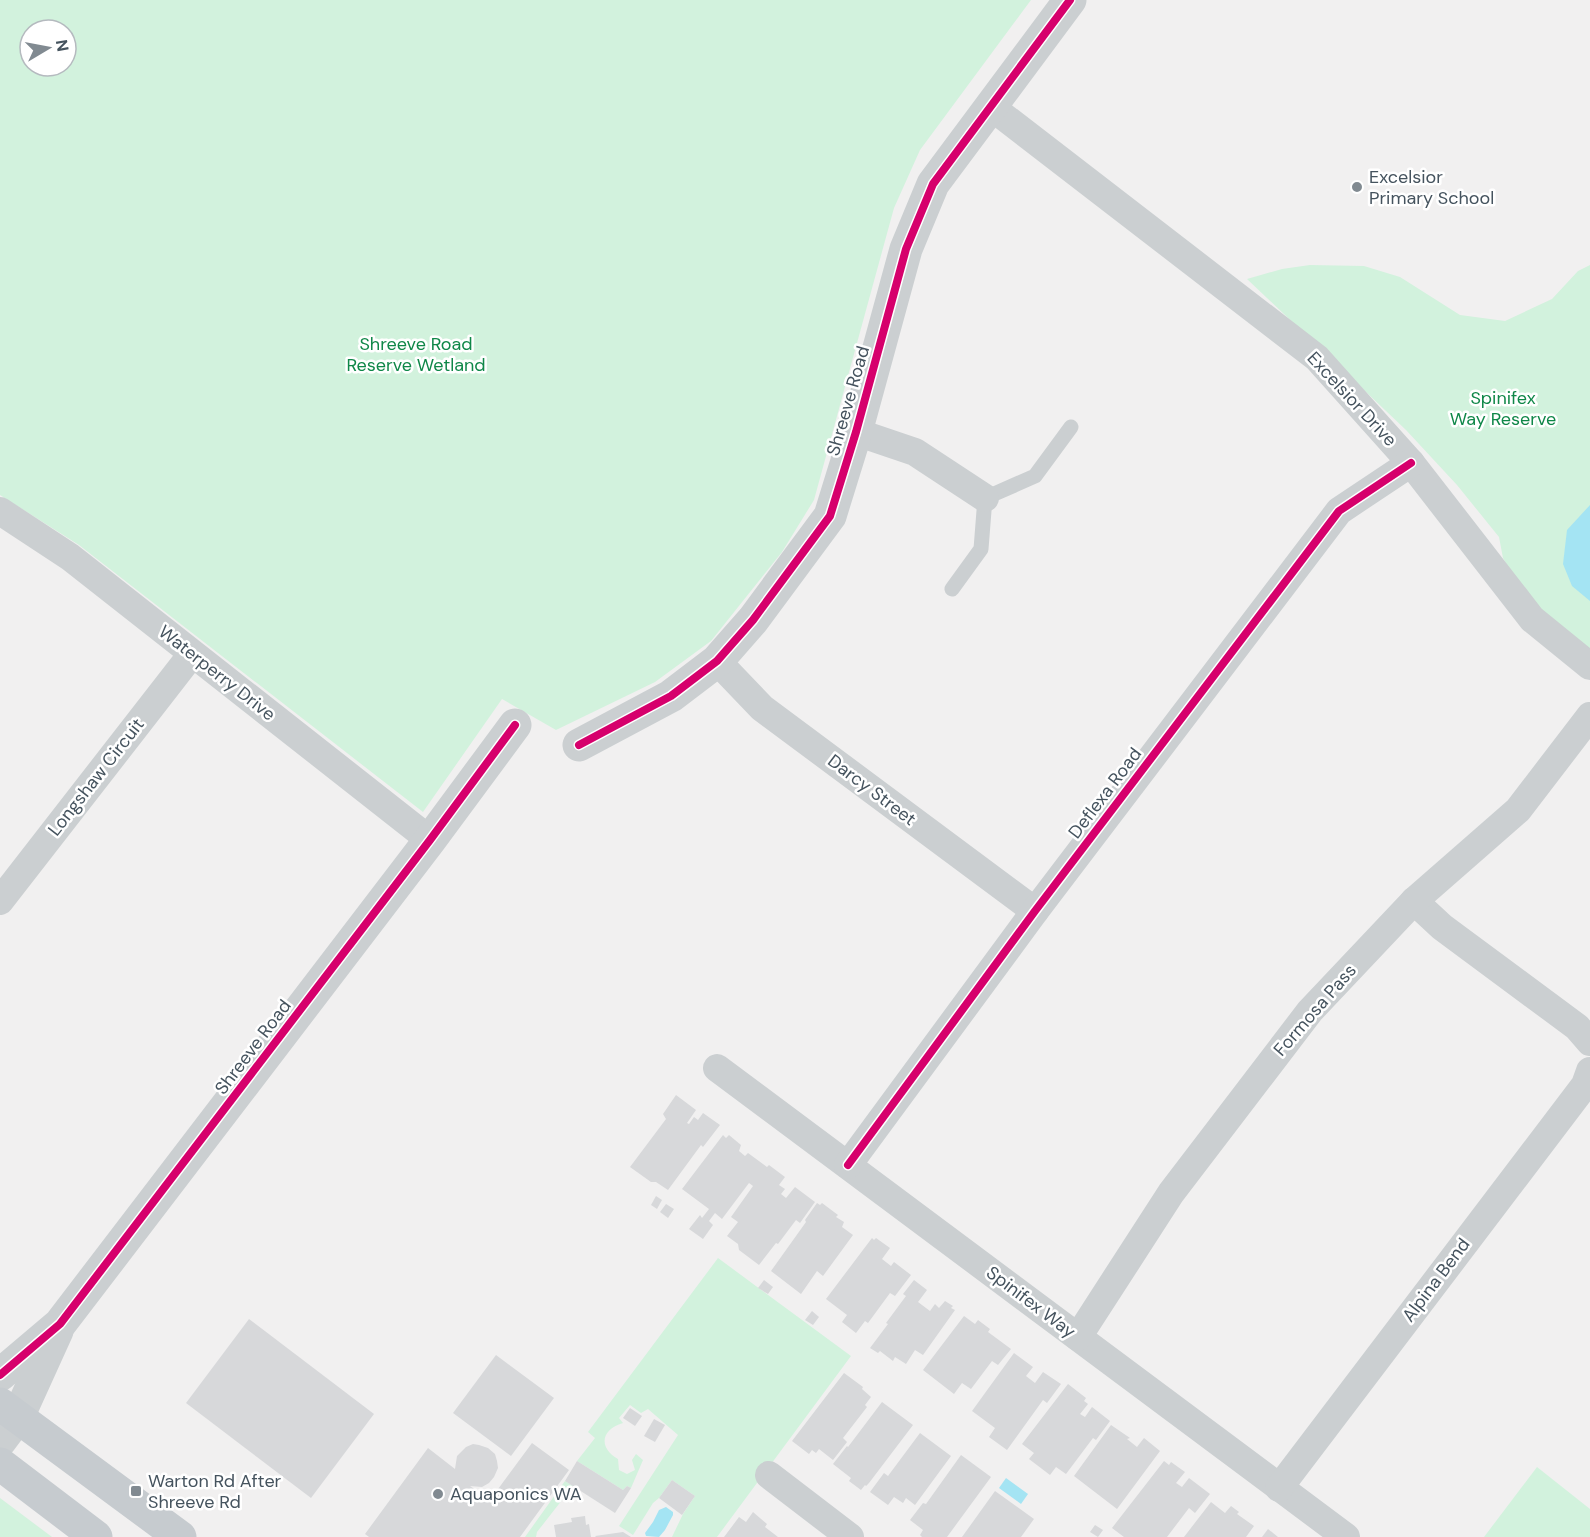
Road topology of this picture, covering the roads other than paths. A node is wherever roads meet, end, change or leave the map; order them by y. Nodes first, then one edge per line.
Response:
1 (1070, 0) edge
2 (990, 106) junction
3 (1071, 427) dead end
4 (856, 432) junction
5 (1411, 463) junction
6 (985, 498) junction
7 (0, 511) edge
8 (952, 589) dead end
9 (192, 654) junction
10 (717, 661) junction
11 (1590, 666) edge
12 (1590, 716) edge
13 (515, 725) dead end
14 (579, 745) dead end
15 (430, 840) junction
16 (0, 901) edge
17 (1414, 901) junction
18 (1035, 910) junction
19 (1590, 1042) edge
20 (717, 1068) dead end
21 (1590, 1071) edge
22 (848, 1165) junction
23 (60, 1324) junction
24 (1078, 1337) junction
25 (0, 1375) edge
26 (6, 1421) edge
27 (0, 1464) edge
28 (769, 1475) dead end
29 (1279, 1488) junction
30 (96, 1537) edge
31 (180, 1537) edge
32 (850, 1537) edge
33 (1346, 1537) edge

1 - 2 street, Shreeve Road
2 - 4 street, Shreeve Road
2 - 5 street, Excelsior Drive
3 - 6 lane
4 - 6 street
4 - 10 street, Shreeve Road
5 - 11 street, Excelsior Drive
5 - 18 street, Deflexa Road
6 - 8 lane
7 - 9 street, Waterperry Drive
9 - 15 street, Waterperry Drive
9 - 16 street, Longshaw Circuit
10 - 14 street, Shreeve Road
10 - 18 street, Darcy Street
12 - 17 street, Formosa Pass
13 - 15 street, Shreeve Road
15 - 23 street, Shreeve Road
17 - 19 street
17 - 24 street, Formosa Pass
18 - 22 street, Deflexa Road
20 - 22 street, Spinifex Way
21 - 29 street, Alpina Bend
22 - 24 street, Spinifex Way
23 - 25 street, Shreeve Road
23 - 26 street, Shreeve Road
24 - 29 street, Spinifex Way
26 - 31 main road
27 - 30 main road
28 - 32 street
29 - 33 street, Spinifex Way

